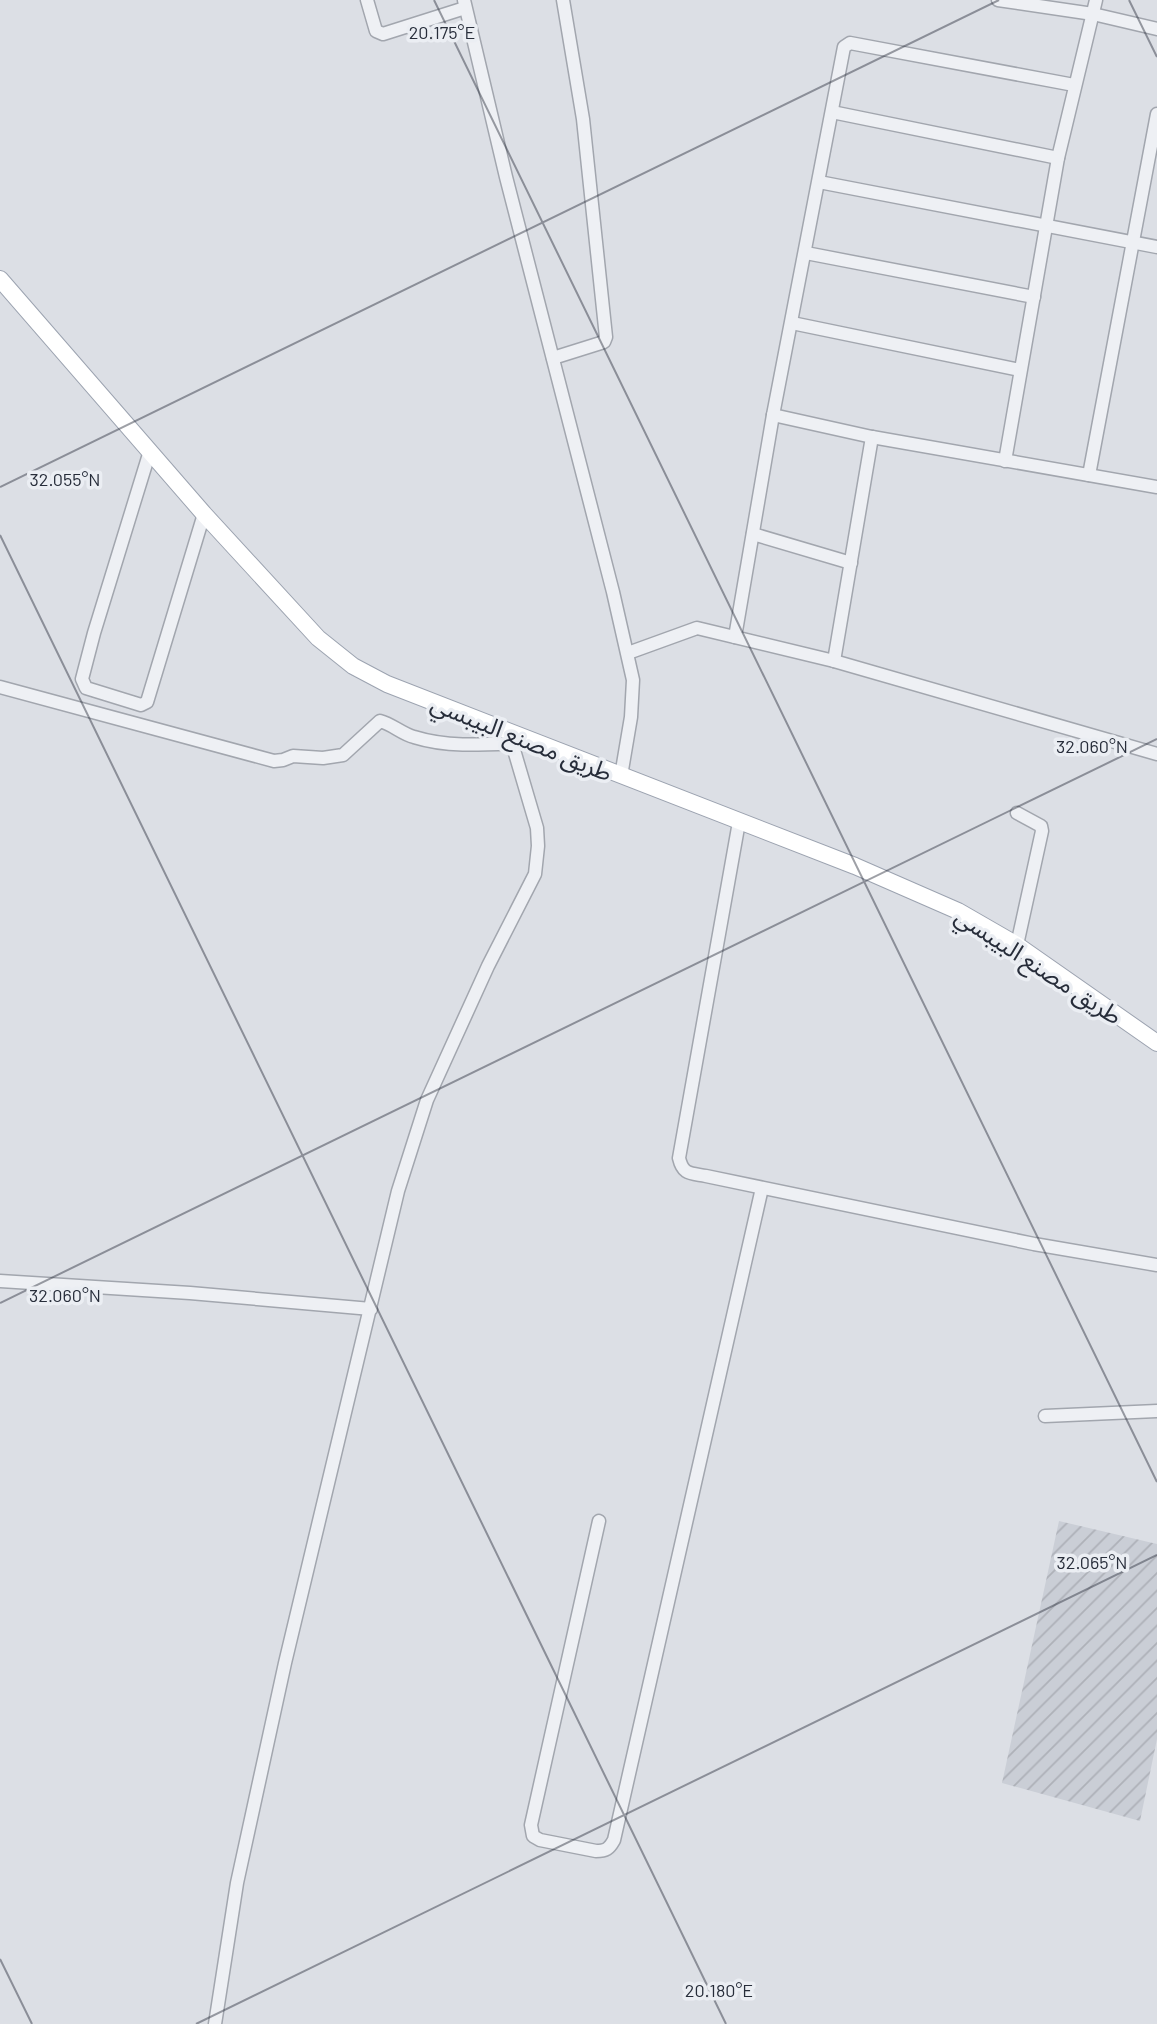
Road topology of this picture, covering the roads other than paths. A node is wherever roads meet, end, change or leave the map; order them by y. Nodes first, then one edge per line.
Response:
1 (367, 0) edge
2 (564, 0) edge
3 (998, 0) edge
4 (1096, 0) edge
5 (1020, 2) edge
6 (465, 4) edge
7 (1093, 15) junction
8 (1157, 29) edge
9 (1074, 85) junction
10 (832, 112) junction
11 (1157, 114) edge
12 (1058, 158) junction
13 (819, 182) junction
14 (1047, 226) junction
15 (1132, 243) junction
16 (1157, 247) edge
17 (806, 253) junction
18 (0, 279) edge
19 (1034, 297) junction
20 (792, 324) junction
21 (553, 358) junction
22 (1020, 370) junction
23 (774, 415) junction
24 (872, 437) junction
25 (150, 451) junction
26 (1005, 461) junction
27 (1088, 475) junction
28 (1157, 487) edge
29 (204, 514) junction
30 (753, 534) junction
31 (851, 563) junction
32 (735, 637) junction
33 (628, 653) junction
34 (834, 661) junction
35 (0, 687) edge
36 (510, 738) junction
37 (1157, 754) edge
38 (621, 776) junction
39 (1017, 813) dead end
40 (738, 822) junction
41 (1017, 945) junction
42 (1157, 1043) edge
43 (762, 1188) junction
44 (1157, 1265) edge
45 (0, 1282) edge
46 (371, 1309) junction
47 (1157, 1411) edge
48 (1045, 1416) dead end
49 (599, 1521) dead end
50 (215, 2024) edge

1 - 6 street
2 - 21 street
3 - 5 street
4 - 7 street
5 - 7 street
6 - 21 street
7 - 8 street
7 - 9 street
9 - 10 street
9 - 12 street
10 - 12 street
10 - 13 street
11 - 15 street
12 - 14 street
13 - 14 street
13 - 17 street
14 - 15 street
14 - 19 street
15 - 16 street
15 - 27 street
17 - 19 street
17 - 20 street
18 - 25 main road, طريق مصنع البيبسي
19 - 22 street
20 - 22 street
20 - 23 street
21 - 33 street
22 - 26 street
23 - 24 street
23 - 30 street
24 - 26 street
24 - 31 street
25 - 29 main road, طريق مصنع البيبسي
25 - 29 street
26 - 27 street
27 - 28 street
29 - 36 main road, طريق مصنع البيبسي
30 - 31 street
30 - 32 street
31 - 34 street
32 - 33 street
32 - 34 street
33 - 38 street
34 - 37 street
35 - 36 street
36 - 38 main road, طريق مصنع البيبسي
36 - 46 street
38 - 40 main road, طريق مصنع البيبسي
39 - 41 street
40 - 41 main road, طريق مصنع البيبسي
40 - 43 street
41 - 42 main road, طريق مصنع البيبسي
43 - 44 street
43 - 49 street
45 - 46 street
46 - 50 street
47 - 48 street

